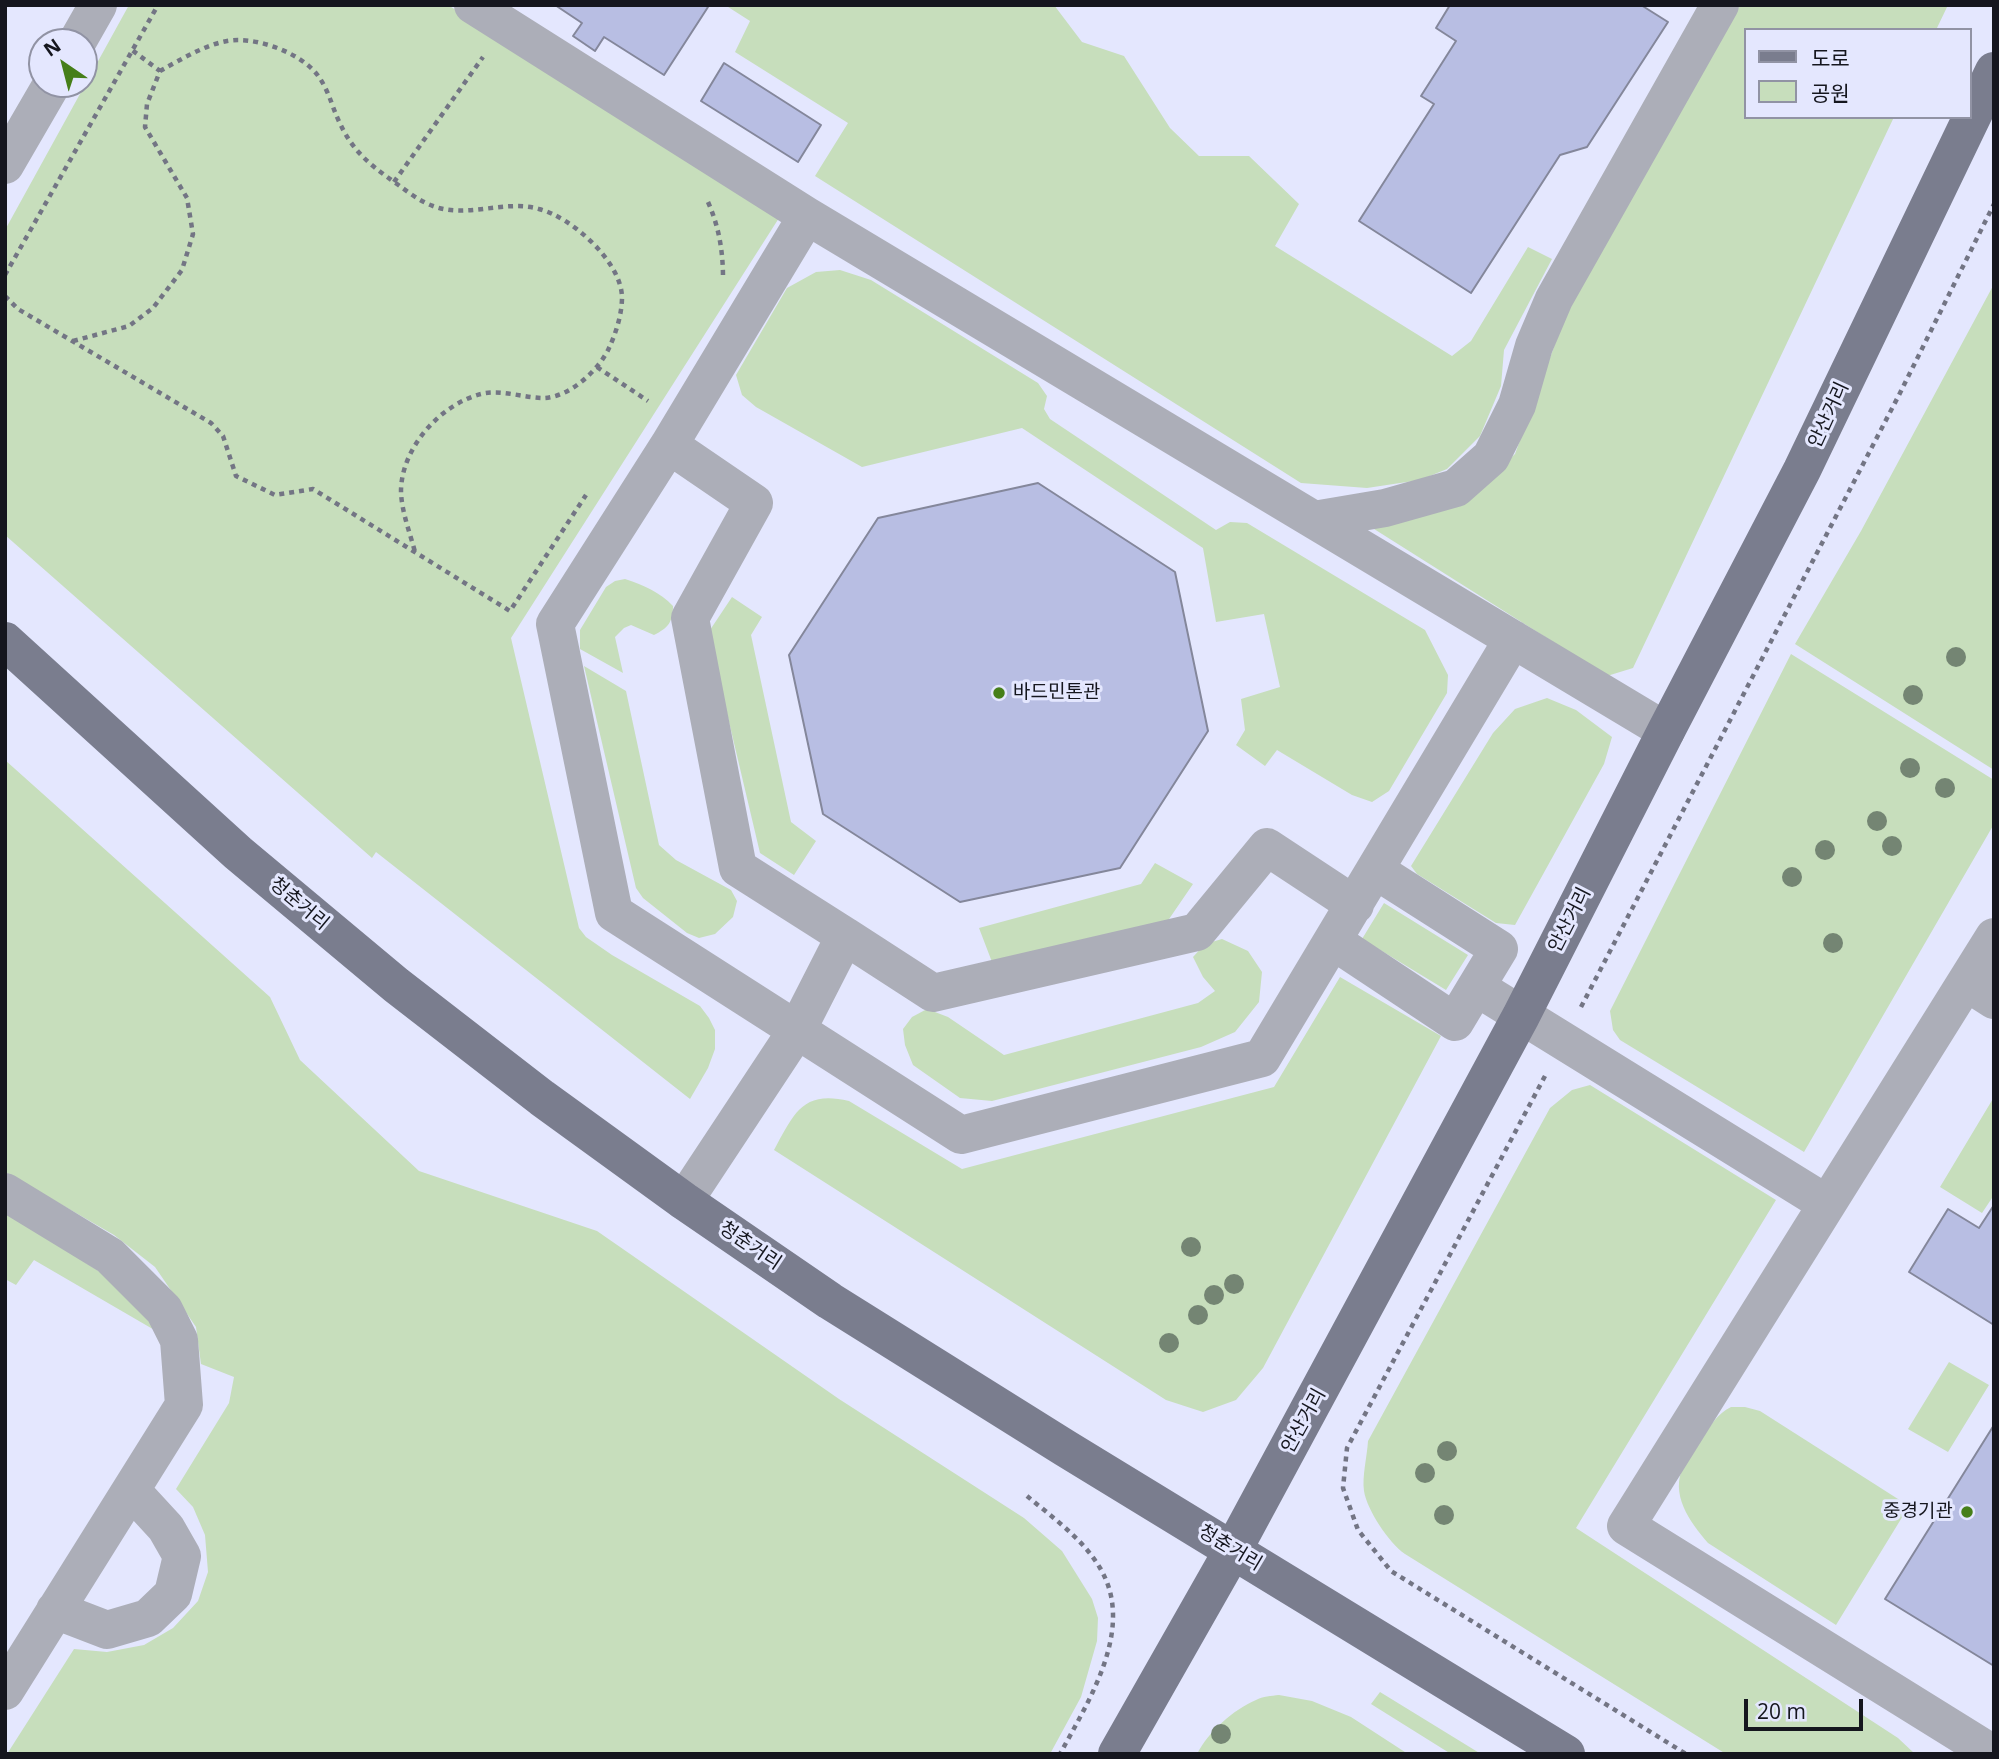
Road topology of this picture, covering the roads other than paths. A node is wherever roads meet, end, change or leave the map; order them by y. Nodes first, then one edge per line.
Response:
1 (98, 5) edge
2 (473, 5) edge
3 (1720, 5) edge
4 (85, 28) edge
5 (1994, 71) edge
6 (44, 98) edge
7 (1971, 119) edge
8 (1971, 119) edge
9 (5, 165) edge
10 (807, 216) junction
11 (669, 445) junction
12 (1314, 520) junction
13 (1513, 639) junction
14 (5, 641) edge
15 (1666, 731) junction
16 (1375, 870) junction
17 (1355, 905) junction
18 (845, 936) junction
19 (1994, 937) edge
20 (1333, 941) junction
21 (1476, 987) junction
22 (1980, 991) edge
23 (1521, 1016) junction
24 (797, 1030) junction
25 (5, 1192) edge
26 (684, 1201) junction
27 (1827, 1204) junction
28 (131, 1490) junction
29 (1233, 1550) junction
30 (55, 1610) junction
31 (5, 1690) edge
32 (1117, 1754) edge
33 (1566, 1754) edge
34 (1993, 1754) edge

1 - 4 street
2 - 10 street
3 - 12 street
5 - 8 main road, 안산거리
6 - 9 street
7 - 15 main road, 안산거리
10 - 11 street
10 - 12 street
11 - 18 street
11 - 24 street
12 - 13 street
13 - 15 street
13 - 16 street
14 - 26 main road, 청춘거리
15 - 23 main road, 안산거리
16 - 17 street
16 - 21 street
17 - 18 street
17 - 20 street
18 - 24 street
19 - 22 street
20 - 21 street
20 - 24 street
21 - 23 street
22 - 27 street
23 - 27 street
23 - 29 main road, 안산거리
24 - 26 street
25 - 28 street
26 - 29 main road, 청춘거리
27 - 34 street
28 - 30 street
28 - 30 street
29 - 32 main road, 안산거리
29 - 33 main road, 청춘거리
30 - 31 street

